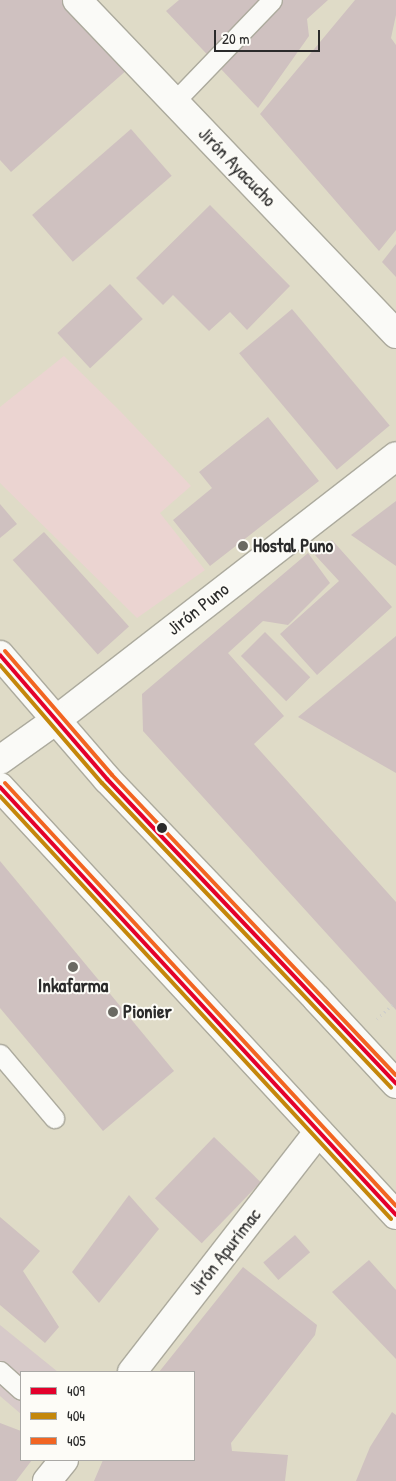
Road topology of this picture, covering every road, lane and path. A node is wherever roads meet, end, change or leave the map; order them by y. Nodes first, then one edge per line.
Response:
1 (78, 0) edge
2 (272, 0) edge
3 (174, 102) junction
4 (396, 334) edge
5 (396, 456) edge
6 (0, 655) edge
7 (56, 720) junction
8 (0, 760) edge
9 (0, 787) edge
10 (0, 1054) edge
11 (396, 1084) edge
12 (54, 1118) dead end
13 (318, 1132) junction
14 (396, 1215) edge
15 (0, 1371) edge
16 (133, 1371) edge
17 (20, 1389) edge
18 (63, 1461) edge
19 (47, 1481) edge

1 - 3 street, Jirón Ayacucho
2 - 3 lane
3 - 4 street, Jirón Ayacucho
5 - 7 street, Jirón Puno
6 - 7 street
7 - 8 street, Jirón Puno
7 - 11 street
9 - 13 street
10 - 12 lane
13 - 14 street
13 - 16 street, Jirón Apurímac
15 - 17 lane
18 - 19 street

